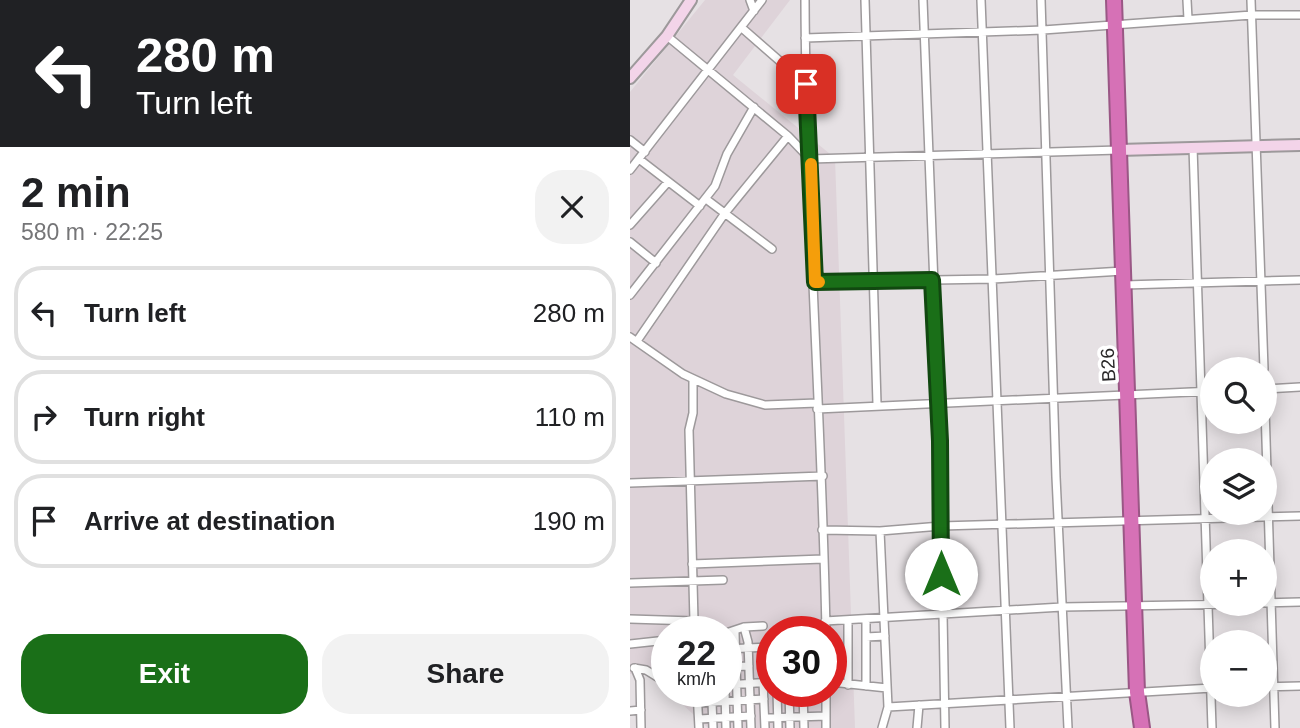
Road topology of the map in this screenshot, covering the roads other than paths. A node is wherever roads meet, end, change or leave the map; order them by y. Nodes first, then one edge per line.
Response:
1 (691, 0) edge
2 (750, 0) edge
3 (762, 0) edge
4 (804, 0) edge
5 (865, 0) edge
6 (923, 0) edge
7 (981, 0) edge
8 (1041, 0) edge
9 (1114, 0) edge
10 (1187, 0) edge
11 (1251, 0) edge
12 (754, 11) junction
13 (1252, 15) junction
14 (1300, 15) edge
15 (1188, 19) junction
16 (1114, 25) junction
17 (742, 28) junction
18 (1043, 30) junction
19 (983, 32) junction
20 (924, 35) junction
21 (667, 36) junction
22 (865, 37) junction
23 (805, 38) junction
24 (710, 71) junction
25 (630, 77) edge
26 (806, 84) junction
27 (754, 107) junction
28 (789, 136) junction
29 (630, 140) edge
30 (1300, 145) edge
31 (1258, 146) junction
32 (1193, 147) junction
33 (1119, 150) junction
34 (1047, 151) junction
35 (645, 152) junction
36 (988, 154) junction
37 (929, 157) junction
38 (869, 158) junction
39 (639, 159) junction
40 (810, 159) junction
41 (630, 170) edge
42 (668, 182) junction
43 (703, 202) junction
44 (725, 213) junction
45 (630, 225) edge
46 (630, 242) edge
47 (772, 249) dead end
48 (656, 263) junction
49 (1052, 276) junction
50 (1123, 278) junction
51 (993, 279) junction
52 (1300, 279) edge
53 (932, 280) junction
54 (1263, 281) junction
55 (815, 282) junction
56 (872, 282) junction
57 (1198, 283) junction
58 (633, 284) edge
59 (630, 295) edge
60 (634, 339) edge
61 (1200, 357) edge
62 (1264, 357) edge
63 (693, 380) junction
64 (1300, 387) edge
65 (1277, 388) edge
66 (1200, 391) edge
67 (1128, 394) junction
68 (1053, 400) junction
69 (939, 403) junction
70 (996, 403) junction
71 (877, 404) junction
72 (817, 406) junction
73 (823, 476) junction
74 (690, 481) junction
75 (630, 483) edge
76 (1300, 516) edge
77 (1277, 518) edge
78 (1200, 519) edge
79 (1131, 521) junction
80 (1058, 525) junction
81 (941, 526) junction
82 (1001, 526) junction
83 (822, 530) junction
84 (880, 531) junction
85 (823, 559) junction
86 (692, 564) junction
87 (723, 580) dead end
88 (693, 582) junction
89 (630, 583) edge
90 (1300, 602) edge
91 (1277, 603) edge
92 (1200, 605) edge
93 (1134, 606) junction
94 (1062, 607) junction
95 (1005, 610) junction
96 (941, 615) junction
97 (825, 616) edge
98 (630, 619) edge
99 (883, 619) junction
100 (848, 620) joint
101 (866, 620) junction
102 (756, 626) edge
103 (744, 627) joint
104 (885, 636) junction
105 (866, 637) junction
106 (651, 642) edge
107 (630, 644) edge
108 (748, 648) junction
109 (756, 648) edge
110 (742, 649) edge
111 (848, 653) junction
112 (866, 653) junction
113 (750, 666) junction
114 (742, 667) edge
115 (632, 668) edge
116 (651, 673) edge
117 (750, 683) junction
118 (756, 683) edge
119 (742, 684) edge
120 (848, 685) joint
121 (866, 686) junction
122 (1300, 686) edge
123 (1277, 687) edge
124 (887, 688) junction
125 (1200, 689) edge
126 (1137, 692) junction
127 (1066, 695) junction
128 (1009, 699) junction
129 (742, 700) edge
130 (751, 700) junction
131 (756, 700) edge
132 (944, 703) junction
133 (919, 705) junction
134 (725, 707) edge
135 (737, 707) edge
136 (764, 707) edge
137 (778, 707) edge
138 (790, 707) edge
139 (804, 707) edge
140 (826, 707) edge
141 (888, 707) junction
142 (1212, 707) edge
143 (1274, 707) edge
144 (641, 710) junction
145 (630, 711) edge
146 (751, 716) junction
147 (790, 716) junction
148 (804, 716) junction
149 (826, 716) junction
150 (778, 717) junction
151 (738, 718) junction
152 (765, 718) junction
153 (726, 719) junction
154 (699, 724) edge
155 (713, 724) edge
156 (641, 728) edge
157 (726, 728) edge
158 (738, 728) edge
159 (751, 728) edge
160 (765, 728) edge
161 (778, 728) edge
162 (790, 728) edge
163 (804, 728) edge
164 (826, 728) edge
165 (883, 728) edge
166 (917, 728) edge
167 (945, 728) edge
168 (1010, 728) edge
169 (1068, 728) edge
170 (1142, 728) edge
171 (1212, 728) edge
172 (1275, 728) edge

1 - 21 main road
2 - 12 street
3 - 12 street
4 - 23 street
5 - 22 street
6 - 20 street
7 - 19 street
8 - 18 street
9 - 16 highway, B26
10 - 15 street
11 - 13 street
12 - 17 street
13 - 14 street
13 - 15 street
13 - 31 street
15 - 16 street
16 - 18 street
16 - 33 highway, B26
17 - 24 street
17 - 26 street
18 - 19 street
18 - 34 street
19 - 20 street
19 - 36 street
20 - 22 street
20 - 37 street
21 - 24 street
21 - 25 main road
22 - 23 street
22 - 38 street
23 - 26 street
24 - 27 street
24 - 35 street
26 - 40 street
27 - 28 street
27 - 43 street
28 - 40 street
28 - 44 street
29 - 35 street
30 - 31 main road
31 - 32 main road
31 - 54 street
32 - 33 main road
32 - 57 street
33 - 34 street
33 - 50 highway, B26
34 - 36 street
34 - 49 street
35 - 39 street
36 - 37 street
36 - 51 street
37 - 38 street
37 - 53 street
38 - 40 street
38 - 56 street
39 - 41 street
39 - 42 street
40 - 55 street
42 - 43 street
42 - 45 street
43 - 44 street
43 - 48 street
44 - 47 street
44 - 60 street
46 - 48 street
48 - 58 street
49 - 50 street
49 - 51 street
49 - 68 street
50 - 57 street
50 - 67 highway, B26
51 - 53 street
51 - 70 street
52 - 54 street
53 - 56 street
53 - 69 street
54 - 57 street
54 - 62 street
55 - 56 street
55 - 72 street
56 - 71 street
57 - 61 street
58 - 59 street
60 - 63 street
63 - 72 street
63 - 74 street
64 - 65 street
66 - 67 street
67 - 68 street
67 - 79 highway, B26
68 - 70 street
68 - 80 street
69 - 70 street
69 - 71 street
69 - 81 street
70 - 82 street
71 - 72 street
72 - 73 street
73 - 74 street
73 - 83 street
74 - 75 street
74 - 86 street
76 - 77 street
78 - 79 street
79 - 80 street
79 - 93 highway, B26
80 - 82 street
80 - 94 street
81 - 82 street
81 - 84 street
81 - 96 street
82 - 95 street
83 - 84 street
83 - 85 street
84 - 99 street
85 - 86 street
85 - 97 street
86 - 88 street
87 - 88 street
88 - 89 street
88 - 98 street
90 - 91 street
92 - 93 street
93 - 94 street
93 - 126 highway, B26
94 - 95 street
94 - 127 street
95 - 96 street
95 - 128 street
96 - 99 street
96 - 132 street
99 - 101 street
99 - 104 street
100 - 101 street
100 - 111 street
101 - 105 street
102 - 103 street
103 - 108 street
104 - 105 street
104 - 124 street
105 - 112 street
106 - 107 street
108 - 109 street
108 - 110 street
108 - 113 street
111 - 112 street
111 - 120 street
112 - 121 street
113 - 114 street
113 - 117 street
115 - 116 street
115 - 144 street
117 - 118 street
117 - 119 street
117 - 130 street
120 - 121 street
121 - 124 street
122 - 123 street
124 - 141 street
125 - 126 street
126 - 127 street
126 - 170 highway, B26
127 - 128 street
127 - 169 street
128 - 132 street
128 - 168 street
129 - 130 street
130 - 131 street
130 - 146 street
132 - 133 street
132 - 167 street
133 - 141 street
133 - 166 street
134 - 153 street
135 - 151 street
136 - 152 street
137 - 150 street
138 - 147 street
139 - 148 street
140 - 149 street
141 - 165 street
142 - 171 street
143 - 172 street
144 - 145 street
144 - 156 street
146 - 151 street
146 - 159 street
147 - 148 street
147 - 150 street
147 - 162 street
148 - 149 street
148 - 163 street
149 - 164 street
150 - 152 street
150 - 161 street
151 - 153 street
151 - 158 street
152 - 160 street
153 - 155 street
153 - 157 street
154 - 155 street

